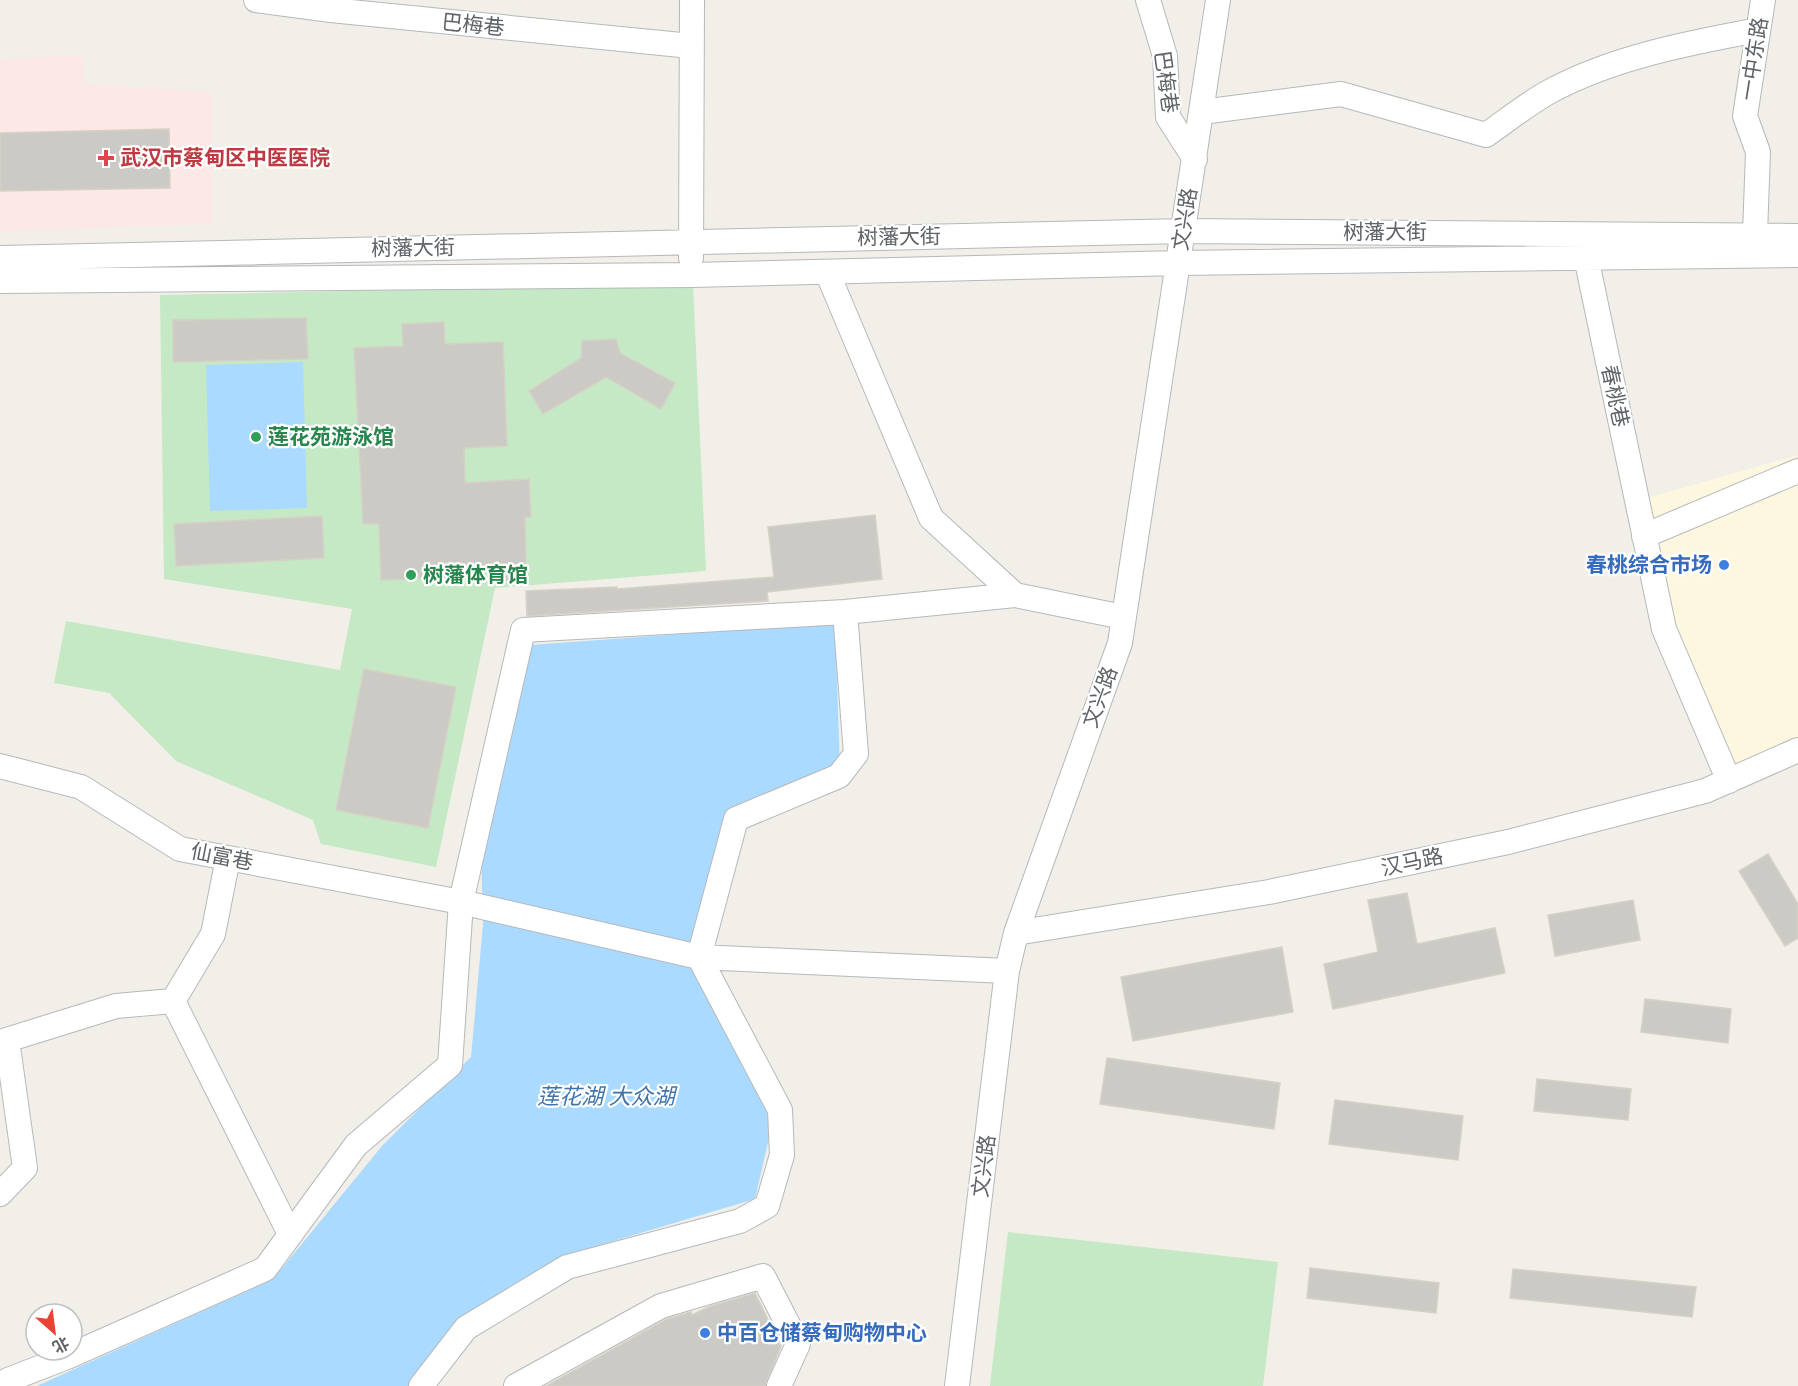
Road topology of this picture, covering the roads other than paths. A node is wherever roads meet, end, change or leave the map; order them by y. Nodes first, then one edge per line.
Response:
1 (256, 0) edge
2 (692, 0) edge
3 (1149, 0) edge
4 (1218, 0) edge
5 (1763, 0) edge
6 (1758, 30) junction
7 (691, 46) junction
8 (1202, 112) junction
9 (1195, 159) junction
10 (1184, 231) junction
11 (1798, 236) edge
12 (691, 242) junction
13 (1756, 245) junction
14 (1798, 255) edge
15 (1586, 257) junction
16 (0, 258) edge
17 (1179, 263) junction
18 (827, 272) junction
19 (692, 276) junction
20 (0, 281) edge
21 (1798, 471) edge
22 (1644, 536) junction
23 (1015, 595) junction
24 (845, 612) junction
25 (1124, 617) junction
26 (1798, 750) edge
27 (0, 766) edge
28 (1729, 781) junction
29 (228, 858) junction
30 (462, 902) junction
31 (1016, 933) junction
32 (699, 957) junction
33 (1007, 971) junction
34 (173, 1001) junction
35 (4, 1041) edge
36 (0, 1194) edge
37 (290, 1234) junction
38 (6, 1384) edge
39 (421, 1386) edge
40 (516, 1386) edge
41 (780, 1386) edge
42 (957, 1386) edge

1 - 7 street, 巴梅巷
2 - 7 street
3 - 9 street, 巴梅巷
4 - 8 street, 文兴路
5 - 6 street, 一中东路
6 - 8 street
6 - 13 street, 一中东路
7 - 12 street
8 - 9 street, 文兴路
9 - 10 street, 文兴路
10 - 12 street, 树藩大街
10 - 13 street, 树藩大街
10 - 17 street, 文兴路
11 - 13 street, 树藩大街
12 - 16 street, 树藩大街
12 - 19 street
13 - 14 street, 树藩大街
13 - 15 street, 树藩大街
15 - 17 street, 树藩大街
15 - 22 street, 春桃巷
17 - 18 street, 树藩大街
17 - 25 street, 文兴路
18 - 19 street, 树藩大街
18 - 23 street
19 - 20 street, 树藩大街
21 - 22 street
22 - 28 street, 春桃巷
23 - 24 street
23 - 25 street
24 - 30 street
24 - 32 street
25 - 31 street, 文兴路
26 - 28 street, 汉马路
27 - 29 street, 仙富巷
28 - 31 street, 汉马路
29 - 30 street, 仙富巷
29 - 34 street
30 - 32 street, 仙富巷
30 - 37 street
31 - 33 street, 文兴路
32 - 33 street, 仙富巷
32 - 39 street
33 - 42 street, 文兴路
34 - 35 street
34 - 37 street
35 - 36 street
37 - 38 street
40 - 41 street

